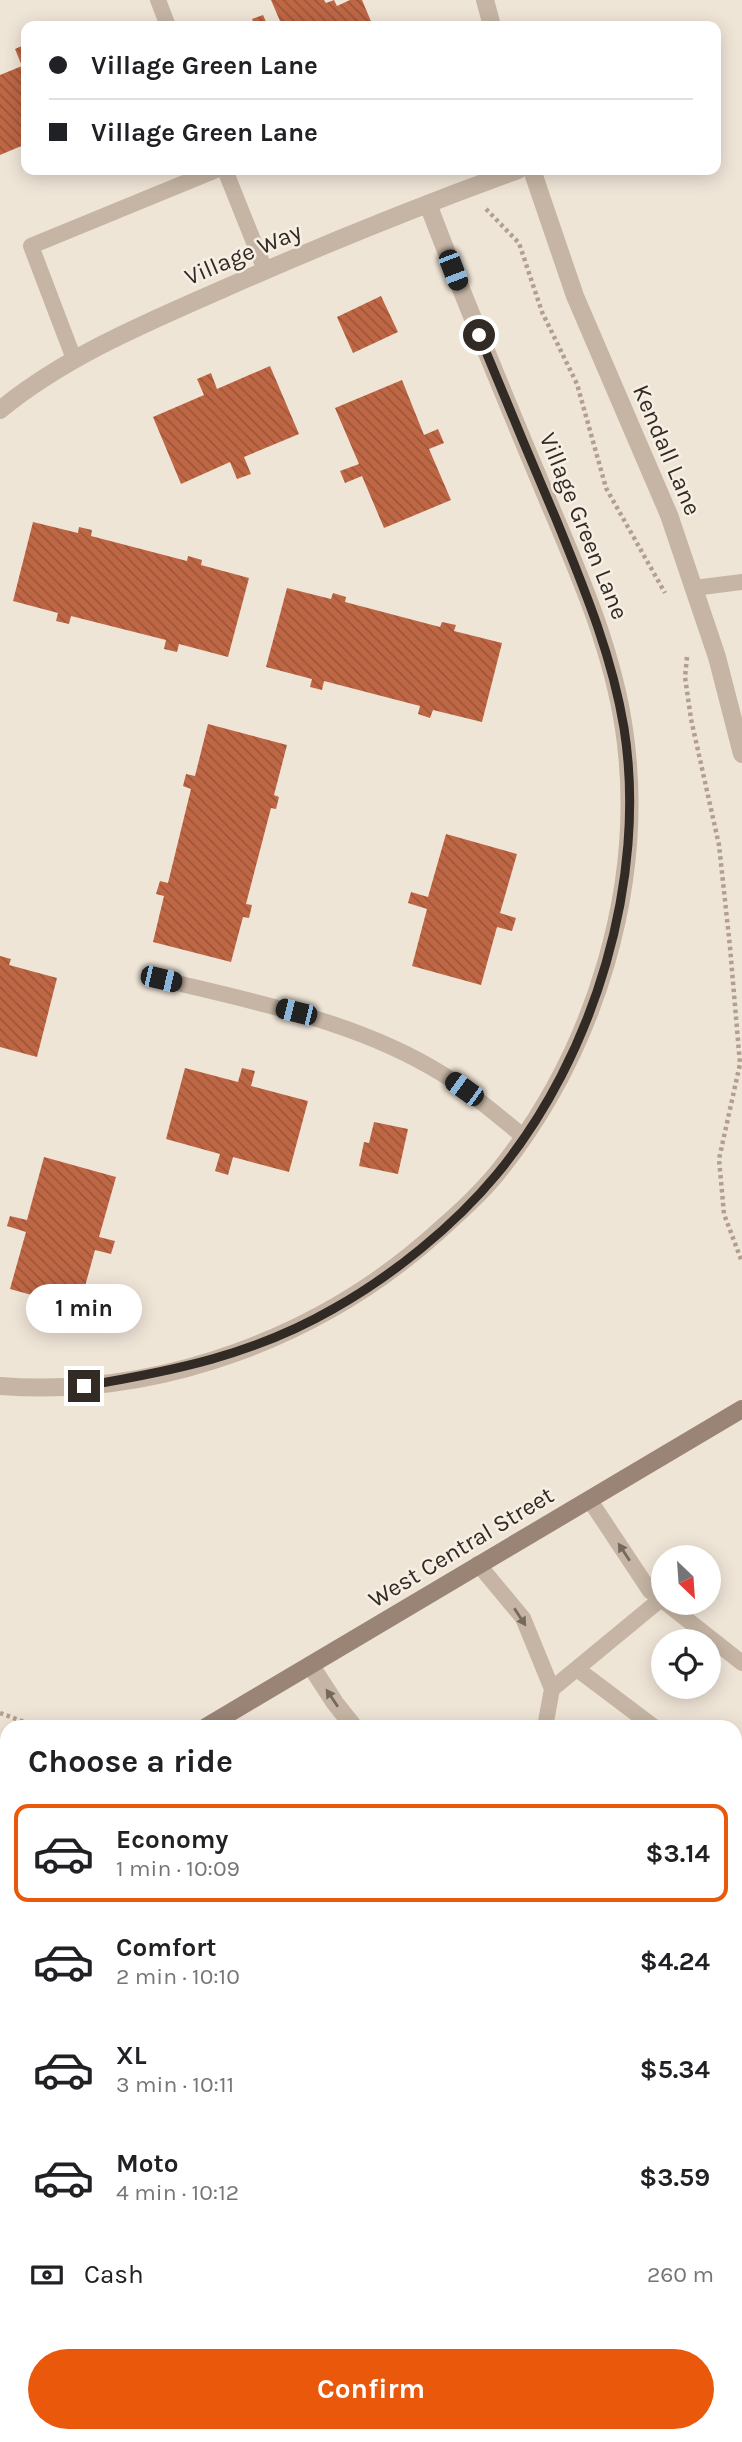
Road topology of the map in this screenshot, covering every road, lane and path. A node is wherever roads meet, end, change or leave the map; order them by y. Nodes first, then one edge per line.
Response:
1 (158, 0) edge
2 (485, 0) edge
3 (166, 21) edge
4 (491, 21) edge
5 (204, 175) edge
6 (227, 175) edge
7 (504, 175) edge
8 (534, 175) edge
9 (471, 187) junction
10 (428, 204) junction
11 (265, 270) junction
12 (74, 359) junction
13 (0, 410) edge
14 (742, 582) edge
15 (694, 588) junction
16 (669, 600) dead end
17 (688, 652) dead end
18 (742, 754) edge
19 (161, 979) dead end
20 (524, 1138) junction
21 (742, 1262) edge
22 (0, 1386) edge
23 (742, 1409) edge
24 (589, 1499) junction
25 (478, 1564) junction
26 (651, 1592) edge
27 (651, 1610) edge
28 (681, 1615) edge
29 (742, 1663) edge
30 (311, 1666) junction
31 (577, 1669) junction
32 (552, 1689) junction
33 (0, 1713) edge
34 (19, 1720) edge
35 (218, 1720) edge
36 (349, 1720) edge
37 (546, 1720) edge
38 (645, 1720) edge

1 - 3 lane
2 - 4 street
5 - 12 lane
6 - 11 lane
7 - 9 street, Village Way
8 - 15 street, Kendall Lane
9 - 10 street, Village Way
9 - 16 path
10 - 11 street, Village Way
10 - 20 street, Village Green Lane
11 - 12 street, Village Way
12 - 13 street, Village Way
14 - 15 lane
15 - 18 street, Kendall Lane
17 - 21 path
19 - 20 lane
20 - 22 street, Village Green Lane
23 - 24 main road, West Central Street
24 - 25 main road, West Central Street
26 -> 24 lane
25 - 30 main road, West Central Street
25 -> 32 lane
27 - 31 lane
28 - 29 lane
30 - 35 main road, West Central Street
36 -> 30 street
31 - 32 lane
31 - 38 lane
32 - 37 lane
33 - 34 path

